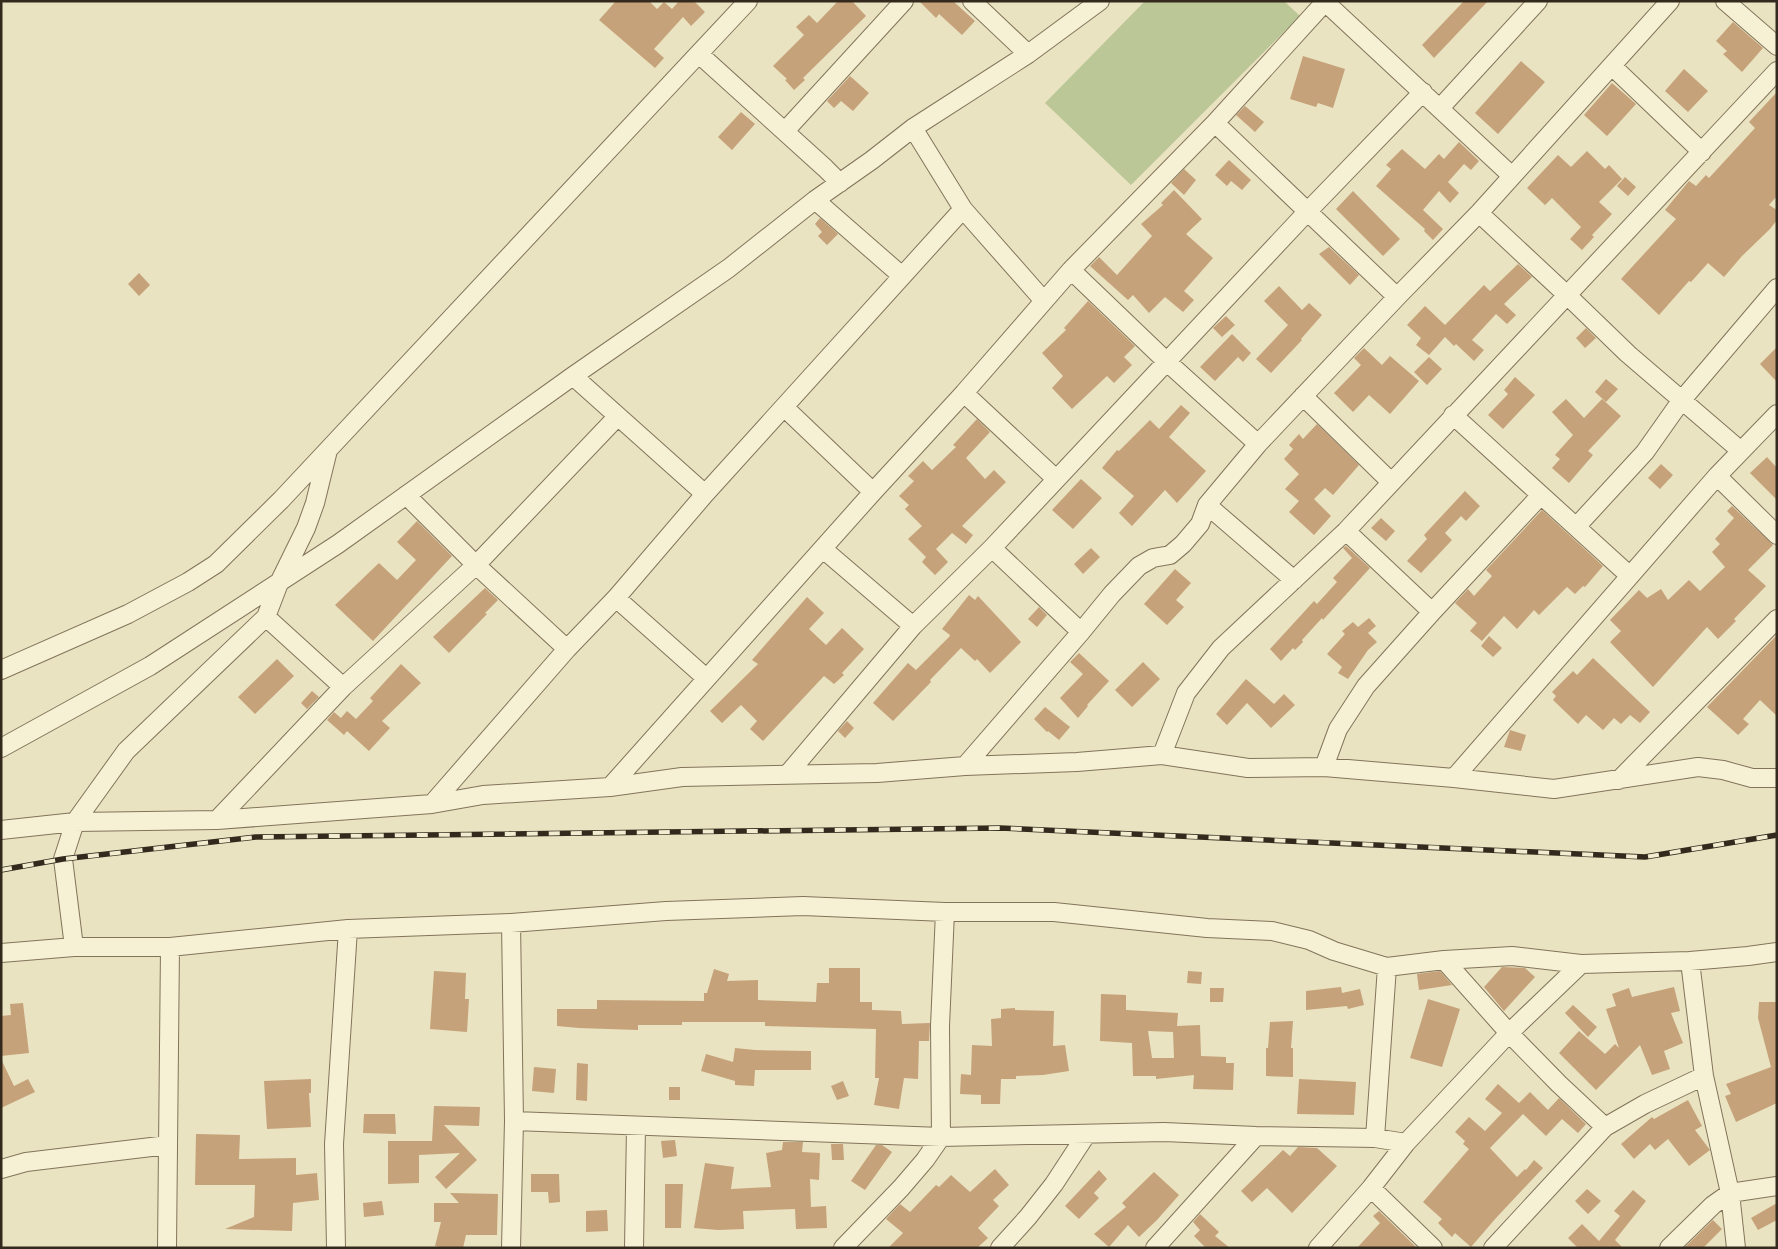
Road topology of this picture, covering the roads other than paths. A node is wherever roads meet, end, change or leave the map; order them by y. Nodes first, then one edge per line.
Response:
1 (748, 1) edge
2 (904, 1) edge
3 (972, 1) edge
4 (1100, 1) edge
5 (1538, 1) edge
6 (1670, 1) edge
7 (1725, 1) edge
8 (1324, 2) edge
9 (1777, 46) edge
10 (698, 54) junction
11 (1028, 54) junction
12 (1612, 66) junction
13 (1777, 71) edge
14 (1423, 92) junction
15 (1440, 108) junction
16 (1215, 123) junction
17 (913, 128) junction
18 (785, 132) junction
19 (1702, 152) junction
20 (1512, 176) junction
21 (840, 183) junction
22 (815, 200) junction
23 (963, 208) junction
24 (1308, 211) junction
25 (1479, 213) junction
26 (1071, 270) junction
27 (902, 276) junction
28 (1777, 288) edge
29 (1568, 296) junction
30 (1396, 297) junction
31 (1044, 301) junction
32 (1166, 361) junction
33 (573, 376) junction
34 (964, 393) junction
35 (1303, 396) junction
36 (1681, 401) junction
37 (784, 407) junction
38 (1777, 414) edge
39 (1453, 415) junction
40 (618, 416) junction
41 (1258, 444) junction
42 (328, 450) junction
43 (1741, 451) junction
44 (1717, 476) junction
45 (1056, 479) junction
46 (1391, 482) junction
47 (873, 492) junction
48 (705, 494) junction
49 (406, 495) junction
50 (1541, 495) junction
51 (1207, 505) junction
52 (1576, 527) junction
53 (1346, 531) junction
54 (1777, 535) edge
55 (992, 548) junction
56 (823, 549) junction
57 (476, 565) junction
58 (1630, 576) junction
59 (1294, 580) junction
60 (279, 583) junction
61 (616, 598) junction
62 (1432, 612) junction
63 (266, 617) junction
64 (1777, 619) edge
65 (913, 626) junction
66 (1081, 632) junction
67 (567, 648) junction
68 (1, 670) edge
69 (706, 678) junction
70 (343, 687) junction
71 (1, 748) edge
72 (1162, 755) junction
73 (965, 766) junction
74 (1324, 767) junction
75 (787, 775) junction
76 (1454, 778) junction
77 (1777, 778) edge
78 (1619, 780) junction
79 (610, 787) junction
80 (432, 804) junction
81 (217, 820) junction
82 (75, 822) junction
83 (1, 830) edge
84 (945, 912) junction
85 (511, 923) junction
86 (348, 929) junction
87 (170, 946) junction
88 (74, 947) junction
89 (1777, 952) edge
90 (1, 953) edge
91 (1444, 960) junction
92 (1690, 961) junction
93 (1581, 964) junction
94 (1387, 967) junction
95 (1509, 1034) junction
96 (1704, 1076) junction
97 (514, 1122) junction
98 (636, 1127) junction
99 (1605, 1127) junction
100 (1086, 1135) junction
101 (1256, 1136) junction
102 (941, 1137) junction
103 (1375, 1138) junction
104 (1406, 1143) junction
105 (168, 1145) junction
106 (1, 1169) edge
107 (1777, 1186) edge
108 (1371, 1188) junction
109 (1730, 1193) junction
110 (168, 1248) edge
111 (336, 1248) edge
112 (511, 1248) edge
113 (634, 1248) edge
114 (843, 1248) edge
115 (1000, 1248) edge
116 (1155, 1248) edge
117 (1318, 1248) edge
118 (1433, 1248) edge
119 (1493, 1248) edge
120 (1669, 1248) edge
121 (1736, 1248) edge

1 - 10 street
2 - 18 street
3 - 11 street
4 - 11 street
5 - 15 street
6 - 12 street
7 - 9 street
8 - 14 street
8 - 16 street
10 - 18 street
10 - 42 street
11 - 17 street
12 - 19 street
12 - 20 street
13 - 19 street
14 - 15 street
14 - 24 street
15 - 20 street
16 - 24 street
16 - 26 street
17 - 21 street
17 - 23 street
18 - 21 street
19 - 29 street
20 - 25 street
21 - 22 street
22 - 27 street
22 - 33 street
23 - 27 street
23 - 31 street
24 - 30 street
24 - 32 street
25 - 29 street
25 - 30 street
26 - 31 street
26 - 32 street
27 - 37 street
28 - 36 street
29 - 36 street
29 - 39 street
30 - 35 street
31 - 34 street
32 - 41 street
32 - 45 street
33 - 40 street
33 - 49 street
34 - 45 street
34 - 47 street
35 - 41 street
35 - 46 street
36 - 43 street
36 - 52 street
37 - 47 street
37 - 48 street
38 - 43 street
39 - 46 street
39 - 50 street
40 - 48 street
40 - 57 street
41 - 51 street
42 - 60 street
42 - 68 street
43 - 44 street
44 - 54 street
44 - 58 street
45 - 55 street
46 - 53 street
47 - 56 street
48 - 61 street
49 - 57 street
49 - 60 street
50 - 52 street
50 - 62 street
51 - 59 street
51 - 66 street
52 - 58 street
53 - 59 street
53 - 62 street
55 - 65 street
55 - 66 street
56 - 65 street
56 - 69 street
57 - 67 street
57 - 70 street
58 - 76 street
59 - 72 street
60 - 63 street
60 - 71 street
61 - 67 street
61 - 69 street
62 - 74 street
63 - 70 street
63 - 82 street
64 - 78 street
65 - 75 street
66 - 73 street
67 - 80 street
69 - 79 street
70 - 81 street
72 - 73 street
72 - 74 street
73 - 75 street
74 - 76 street
75 - 79 street
76 - 78 street
77 - 78 street
79 - 80 street
80 - 81 street
81 - 82 street
82 - 83 street
82 - 88 street
84 - 85 street
84 - 94 street
84 - 102 street
85 - 86 street
85 - 97 street
86 - 87 street
86 - 111 street
87 - 88 street
87 - 105 street
88 - 90 street
89 - 92 street
91 - 93 street
91 - 94 street
91 - 95 street
92 - 93 street
92 - 96 street
93 - 95 street
94 - 103 street
95 - 99 street
95 - 104 street
96 - 99 street
96 - 109 street
97 - 98 street
97 - 112 street
98 - 102 street
98 - 113 street
99 - 119 street
100 - 101 street
100 - 102 street
100 - 115 street
101 - 103 street
101 - 116 street
102 - 114 street
103 - 104 street
104 - 108 street
105 - 106 street
105 - 110 street
107 - 109 street
108 - 117 street
108 - 118 street
109 - 120 street
109 - 121 street

